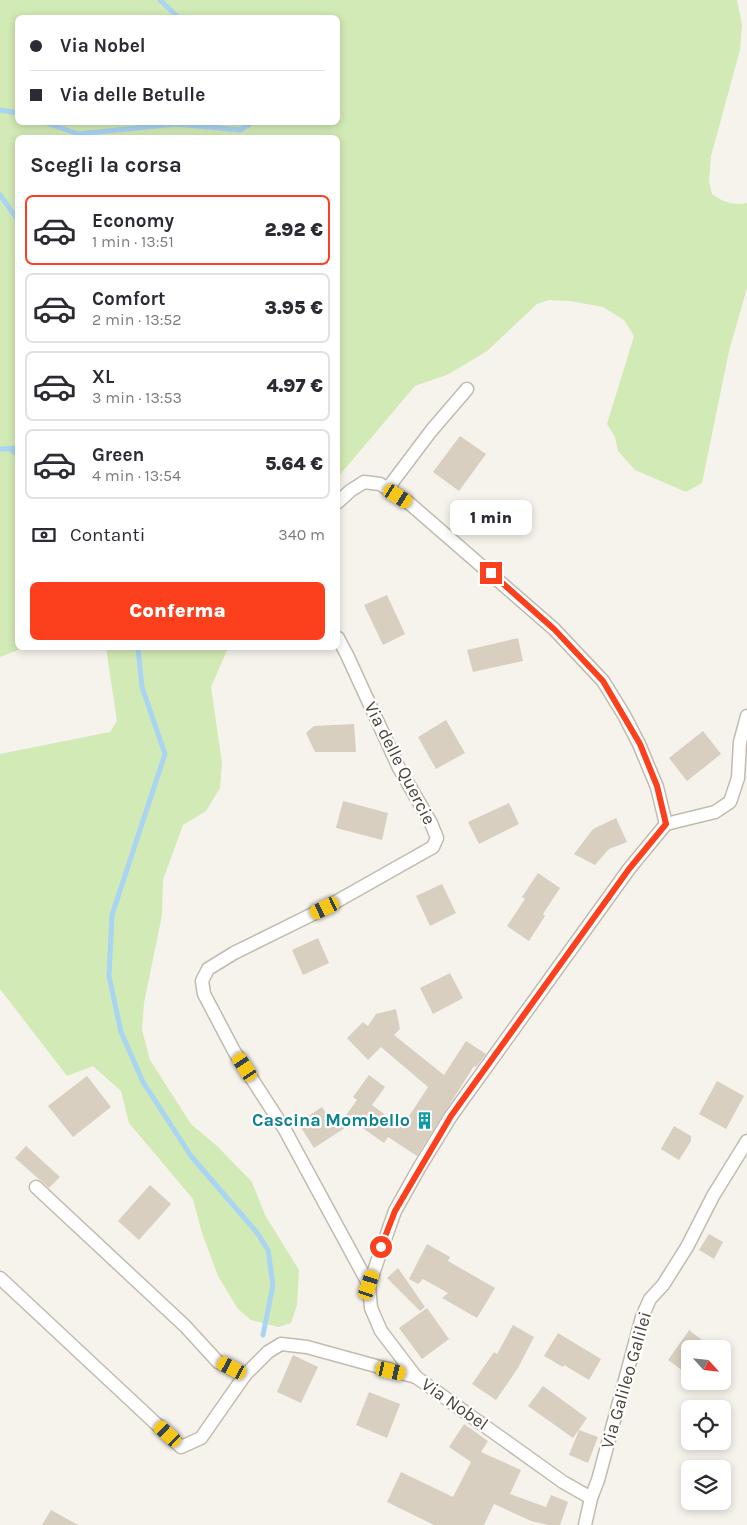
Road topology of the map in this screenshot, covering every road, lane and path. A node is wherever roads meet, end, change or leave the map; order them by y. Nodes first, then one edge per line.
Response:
1 (467, 389) dead end
2 (388, 488) junction
3 (340, 500) edge
4 (340, 642) edge
5 (747, 716) edge
6 (666, 824) junction
7 (747, 1141) edge
8 (36, 1187) dead end
9 (0, 1278) edge
10 (369, 1285) junction
11 (245, 1375) junction
12 (416, 1377) junction
13 (591, 1498) junction
14 (585, 1525) edge

1 - 2 street
2 - 3 street
2 - 6 street
4 - 10 street, Via delle Quercie
5 - 6 street
6 - 10 street, Via Nobel
7 - 13 street, Via Galileo Galilei
8 - 11 street
9 - 11 street
10 - 12 street, Via Nobel
11 - 12 street
12 - 13 street, Via Nobel
13 - 14 street, Via Galileo Galilei

